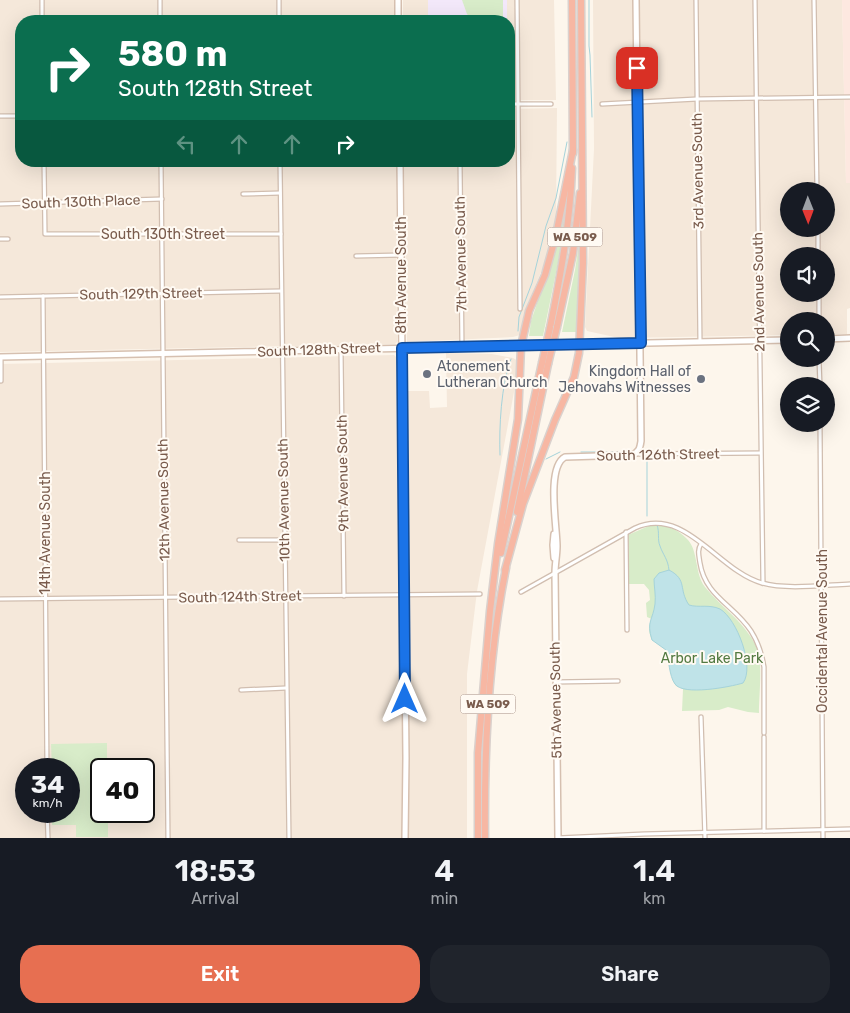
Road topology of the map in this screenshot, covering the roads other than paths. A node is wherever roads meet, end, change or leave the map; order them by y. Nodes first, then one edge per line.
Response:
1 (42, 0) edge
2 (160, 0) edge
3 (279, 0) edge
4 (398, 0) edge
5 (517, 0) edge
6 (572, 0) edge
7 (581, 0) edge
8 (636, 0) edge
9 (696, 0) edge
10 (754, 0) edge
11 (814, 0) edge
12 (42, 15) edge
13 (160, 15) edge
14 (279, 15) edge
15 (398, 15) edge
16 (850, 97) edge
17 (756, 98) junction
18 (816, 98) junction
19 (697, 99) junction
20 (637, 102) junction
21 (518, 104) junction
22 (551, 104) dead end
23 (602, 104) dead end
24 (0, 116) edge
25 (15, 116) edge
26 (584, 146) junction
27 (573, 150) junction
28 (44, 167) edge
29 (162, 167) edge
30 (280, 167) edge
31 (400, 167) edge
32 (460, 167) edge
33 (817, 182) edge
34 (280, 193) junction
35 (243, 194) dead end
36 (162, 199) junction
37 (45, 203) junction
38 (0, 204) edge
39 (162, 234) junction
40 (281, 234) junction
41 (0, 239) edge
42 (8, 239) dead end
43 (401, 255) junction
44 (356, 256) dead end
45 (282, 291) junction
46 (162, 294) junction
47 (43, 296) junction
48 (0, 297) edge
49 (520, 309) dead end
50 (554, 327) junction
51 (850, 338) edge
52 (835, 339) edge
53 (760, 340) junction
54 (780, 340) edge
55 (700, 342) junction
56 (641, 343) junction
57 (579, 345) junction
58 (522, 346) junction
59 (462, 347) junction
60 (402, 348) junction
61 (283, 350) junction
62 (341, 350) junction
63 (163, 353) junction
64 (44, 356) junction
65 (1, 357) edge
66 (545, 364) junction
67 (1, 381) dead end
68 (820, 432) edge
69 (760, 453) junction
70 (636, 454) junction
71 (558, 462) joint
72 (626, 532) junction
73 (239, 540) dead end
74 (285, 540) junction
75 (701, 544) junction
76 (505, 570) junction
77 (555, 573) junction
78 (763, 583) junction
79 (850, 584) edge
80 (822, 585) junction
81 (493, 589) junction
82 (521, 592) dead end
83 (480, 594) dead end
84 (404, 595) junction
85 (285, 596) junction
86 (344, 596) junction
87 (166, 598) junction
88 (0, 599) edge
89 (45, 599) junction
90 (627, 630) dead end
91 (618, 681) dead end
92 (556, 682) junction
93 (286, 688) junction
94 (241, 690) dead end
95 (701, 717) dead end
96 (47, 758) edge
97 (47, 823) edge
98 (850, 829) edge
99 (823, 830) junction
100 (764, 831) junction
101 (704, 833) junction
102 (644, 836) edge
103 (48, 838) edge
104 (168, 838) edge
105 (289, 838) edge
106 (405, 838) edge
107 (478, 838) edge
108 (485, 838) edge
109 (558, 838) edge
110 (705, 838) edge
111 (823, 838) edge

1 - 12 street
2 - 13 street
3 - 14 street
4 - 15 street
5 - 21 street
6 - 27 highway, WA 509
7 - 26 highway, WA 509
8 - 20 street
9 - 19 street, 3rd Avenue South
10 - 17 street, 2nd Avenue South
11 - 18 street
16 - 18 street
17 - 18 street
17 - 19 street
17 - 53 street, 2nd Avenue South
18 - 33 street
19 - 20 street
19 - 55 street, 3rd Avenue South
20 - 23 street
20 - 56 street
21 - 22 street
21 - 49 street
24 - 25 street
26 - 50 highway, WA 509
26 - 57 highway
27 - 50 highway, WA 509
27 - 58 highway
28 - 37 street
29 - 36 street, 12th Avenue South
30 - 34 street, 10th Avenue South
31 - 43 street, 8th Avenue South
32 - 59 street, 7th Avenue South
34 - 35 street
34 - 40 street, 10th Avenue South
36 - 37 street, South 130th Place
36 - 39 street, 12th Avenue South
37 - 38 street, South 130th Place
37 - 39 street, South 130th Street
39 - 40 street, South 130th Street
39 - 46 street, 12th Avenue South
40 - 45 street, 10th Avenue South
41 - 42 street
43 - 44 street
43 - 60 street, 8th Avenue South
45 - 46 street, South 129th Street
45 - 61 street, 10th Avenue South
46 - 47 street, South 129th Street
46 - 63 street, 12th Avenue South
47 - 48 street, South 129th Street
47 - 64 street, 14th Avenue South
50 - 66 highway, WA 509, bridge
51 - 52 street
53 - 54 street, South 128th Street
53 - 55 street, South 128th Street
53 - 69 street, 2nd Avenue South
55 - 56 street, South 128th Street
56 - 57 street, South 128th Street
56 - 70 street
57 - 58 street, South 128th Street
57 - 76 highway
58 - 59 street, South 128th Street
58 - 81 highway
59 - 60 street, South 128th Street
60 - 62 street, South 128th Street
60 - 84 street, 8th Avenue South
61 - 62 street, South 128th Street
61 - 63 street, South 128th Street
61 - 74 street, 10th Avenue South
62 - 86 street, 9th Avenue South
63 - 64 street, South 128th Street
63 - 87 street, 12th Avenue South
64 - 65 street, South 128th Street
64 - 89 street, 14th Avenue South
65 - 67 street
66 - 76 highway, WA 509
66 - 81 highway, WA 509
68 - 80 street, Occidental Avenue South
69 - 70 street, South 126th Street
69 - 78 street, 2nd Avenue South
70 - 71 street, South 126th Street
71 - 77 street, 5th Avenue South
72 - 75 street
72 - 77 street
72 - 90 street
73 - 74 street
74 - 85 street, 10th Avenue South
75 - 78 street
75 - 100 street
76 - 108 highway, WA 509
77 - 82 street
77 - 92 street, 5th Avenue South
78 - 80 street
79 - 80 street
80 - 99 street, Occidental Avenue South
81 - 107 highway, WA 509
83 - 84 street, South 124th Street
84 - 86 street, South 124th Street
84 - 106 street, 8th Avenue South
85 - 86 street, South 124th Street
85 - 87 street, South 124th Street
85 - 93 street, 10th Avenue South
87 - 89 street, South 124th Street
87 - 104 street, 12th Avenue South
88 - 89 street, South 124th Street
89 - 96 street, 14th Avenue South
91 - 92 street
92 - 109 street, 5th Avenue South
93 - 94 street
93 - 105 street, 10th Avenue South
95 - 101 street
97 - 103 street
98 - 99 street
99 - 100 street
99 - 111 street, Occidental Avenue South
100 - 101 street
101 - 102 street
101 - 110 street
102 - 109 street

